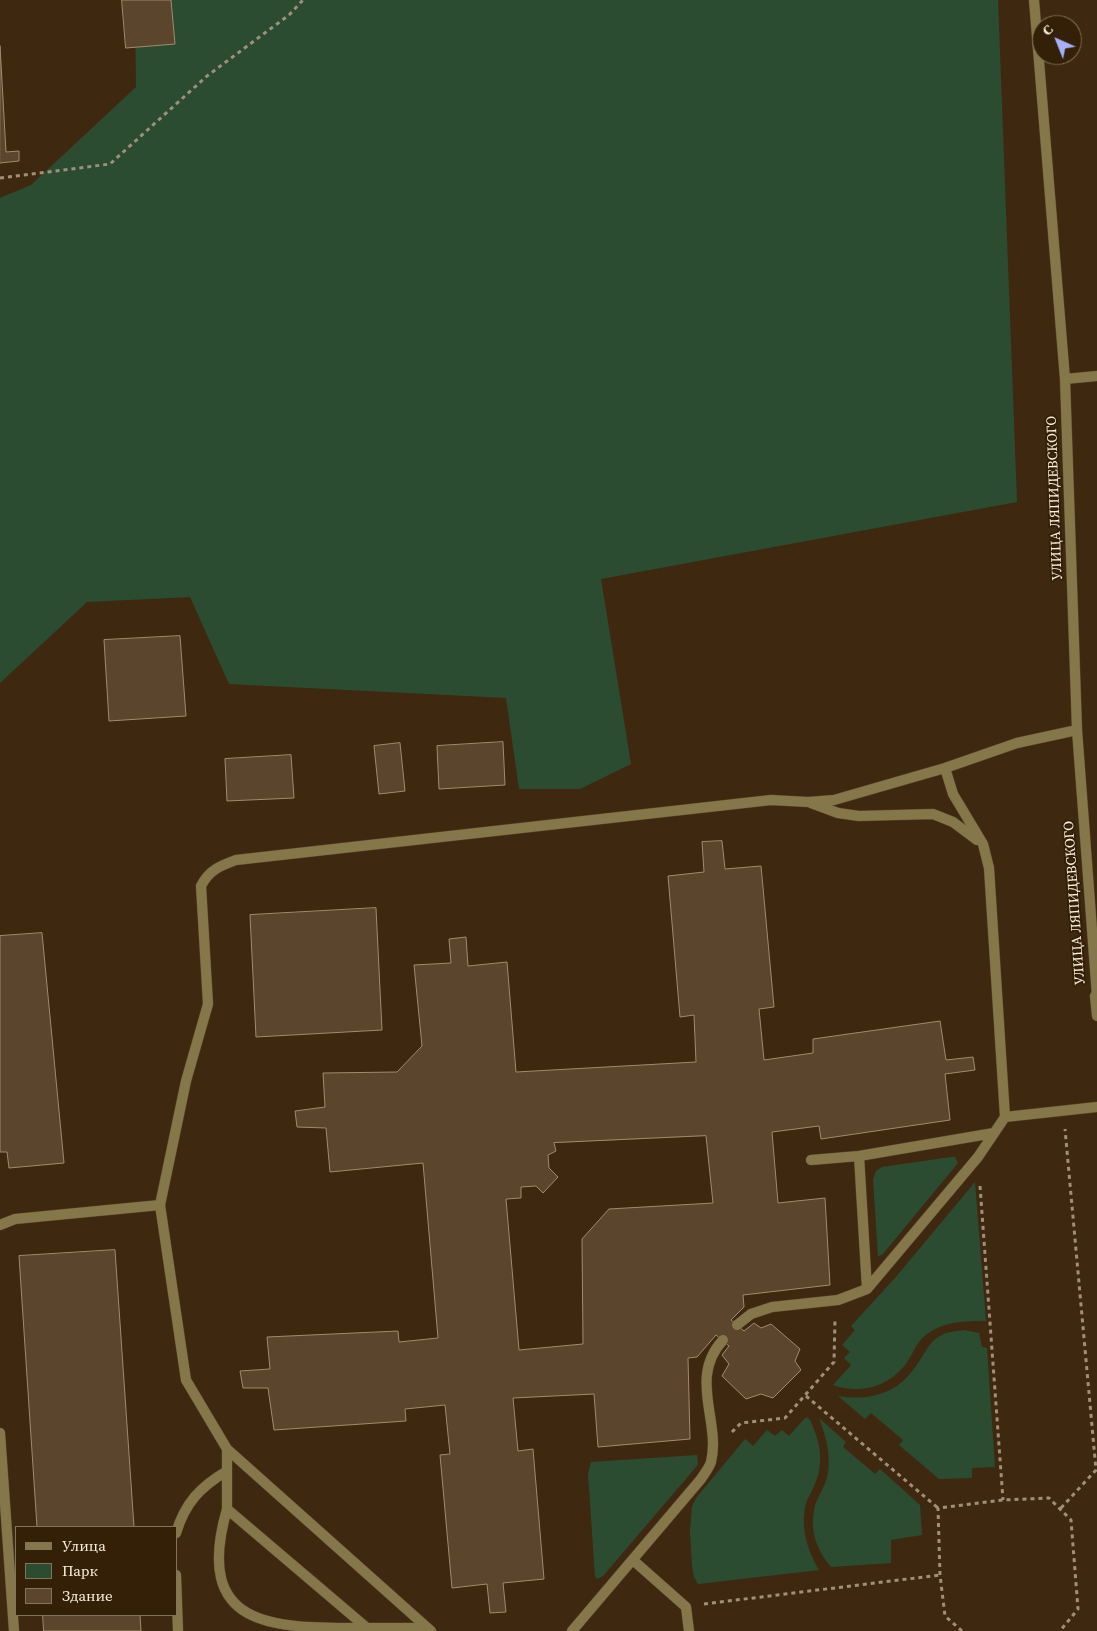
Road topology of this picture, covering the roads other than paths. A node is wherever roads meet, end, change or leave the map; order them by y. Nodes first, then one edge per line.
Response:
1 (1034, 0) edge
2 (1097, 376) edge
3 (1065, 379) junction
4 (1077, 730) junction
5 (945, 768) junction
6 (808, 802) junction
7 (983, 844) junction
8 (1096, 996) edge
9 (1097, 1016) edge
10 (1097, 1107) edge
11 (1005, 1117) junction
12 (994, 1134) junction
13 (859, 1156) junction
14 (811, 1160) dead end
15 (160, 1206) junction
16 (0, 1225) edge
17 (867, 1289) junction
18 (738, 1325) dead end
19 (723, 1340) dead end
20 (0, 1432) edge
21 (227, 1449) junction
22 (227, 1471) junction
23 (227, 1509) junction
24 (178, 1527) edge
25 (634, 1561) junction
26 (177, 1616) edge
27 (367, 1628) junction
28 (429, 1630) edge
29 (14, 1631) edge
30 (178, 1631) edge
31 (572, 1631) edge
32 (689, 1631) edge

1 - 3 street, УЛИЦА ЛЯПИДЕВСКОГО
2 - 3 street
3 - 4 street, УЛИЦА ЛЯПИДЕВСКОГО
4 - 5 street
4 - 8 street, УЛИЦА ЛЯПИДЕВСКОГО
5 - 6 street
5 - 7 street
6 - 7 street
6 - 15 street
7 - 11 street
8 - 9 street, УЛИЦА ЛЯПИДЕВСКОГО
10 - 11 street
11 - 12 street
12 - 13 street
12 - 17 street
13 - 14 street
13 - 17 street
15 - 16 street
15 - 21 street
17 - 18 street
19 - 25 street
20 - 29 street
21 - 22 street
21 - 28 street
22 - 23 street
22 - 24 street
23 - 27 street
23 - 27 street
25 - 31 street
25 - 32 street
26 - 30 street
27 - 28 street

